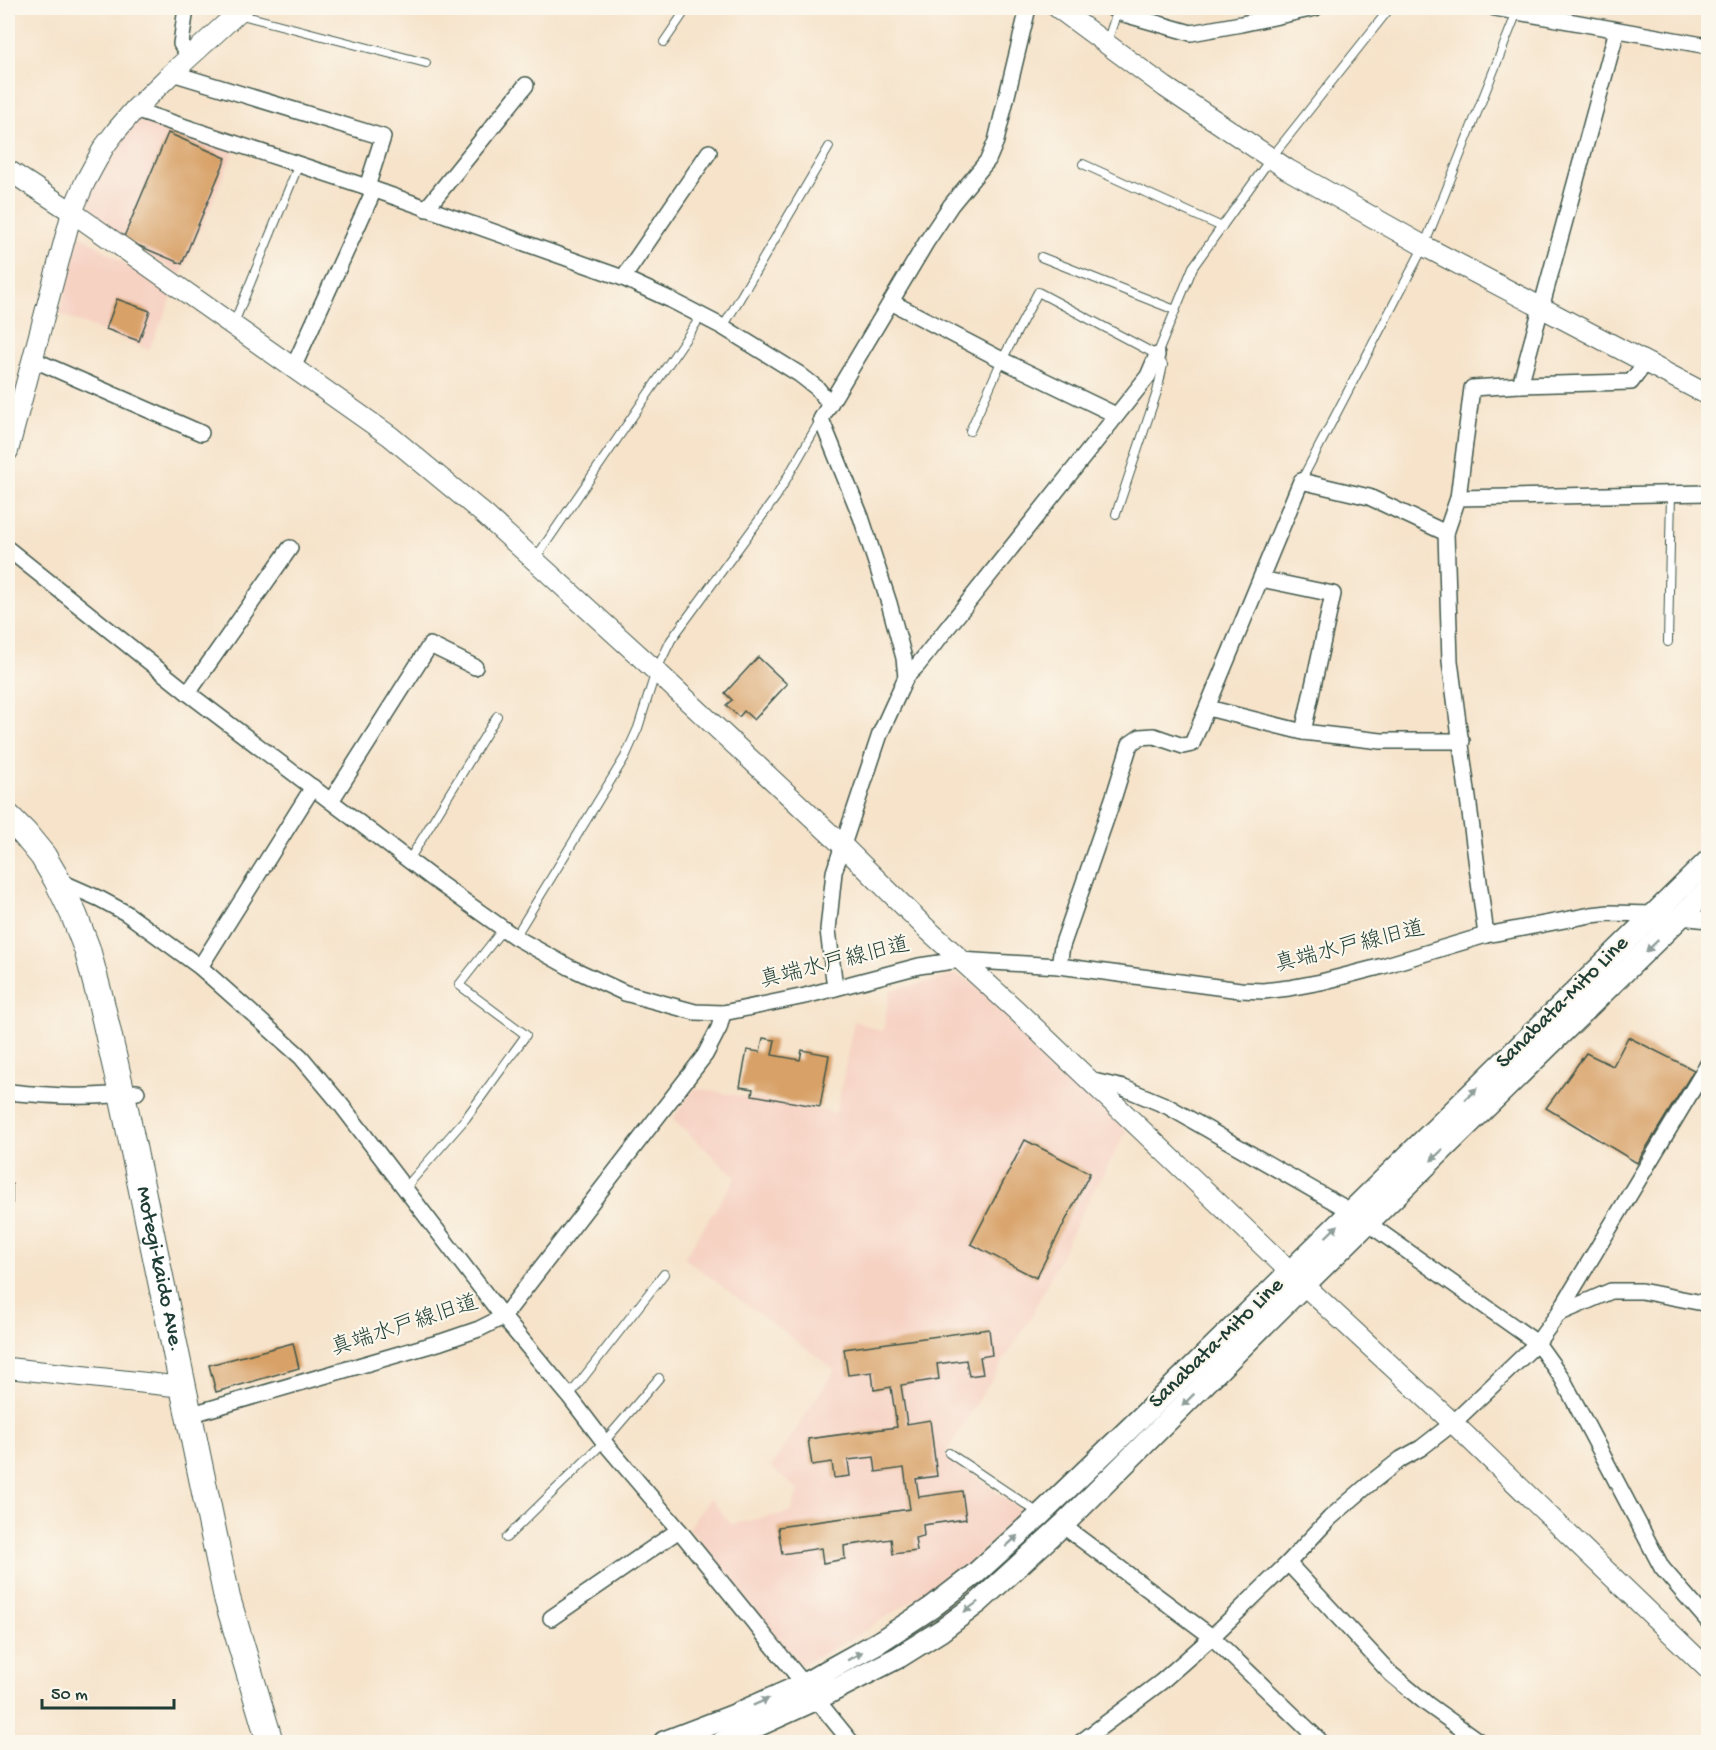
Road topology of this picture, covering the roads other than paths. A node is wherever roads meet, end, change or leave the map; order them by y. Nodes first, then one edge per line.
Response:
1 (186, 8) edge
2 (687, 8) edge
3 (1028, 8) edge
4 (1058, 8) edge
5 (1315, 8) edge
6 (1390, 8) edge
7 (1495, 8) edge
8 (240, 10) edge
9 (1123, 11) edge
10 (1517, 12) junction
11 (1617, 30) junction
12 (664, 42) dead end
13 (1106, 44) junction
14 (1708, 46) edge
15 (190, 58) junction
16 (426, 63) dead end
17 (172, 73) junction
18 (526, 85) dead end
19 (134, 110) junction
20 (829, 147) dead end
21 (709, 152) dead end
22 (1271, 158) junction
23 (1083, 164) dead end
24 (299, 165) junction
25 (8, 170) edge
26 (370, 188) junction
27 (426, 209) junction
28 (72, 212) junction
29 (1222, 227) junction
30 (1424, 246) junction
31 (1041, 257) dead end
32 (623, 278) junction
33 (891, 302) junction
34 (1542, 308) junction
35 (1176, 309) junction
36 (702, 315) junction
37 (233, 325) junction
38 (723, 327) junction
39 (1157, 355) junction
40 (32, 359) junction
41 (1002, 360) junction
42 (1647, 362) junction
43 (293, 368) junction
44 (1520, 385) junction
45 (1708, 395) edge
46 (830, 404) junction
47 (1116, 415) junction
48 (821, 419) junction
49 (970, 432) dead end
50 (201, 433) dead end
51 (8, 451) edge
52 (1301, 481) junction
53 (1671, 493) junction
54 (1708, 493) edge
55 (1458, 498) junction
56 (1116, 514) dead end
57 (1446, 533) junction
58 (290, 548) dead end
59 (8, 549) edge
60 (534, 560) junction
61 (1261, 579) junction
62 (1668, 642) dead end
63 (475, 668) dead end
64 (656, 671) junction
65 (906, 677) junction
66 (189, 693) junction
67 (1208, 708) junction
68 (497, 716) dead end
69 (1303, 732) junction
70 (1462, 741) junction
71 (313, 788) junction
72 (331, 801) junction
73 (8, 817) edge
74 (842, 845) junction
75 (409, 860) junction
76 (1708, 861) edge
77 (57, 880) junction
78 (1708, 890) edge
79 (1654, 914) junction
80 (1682, 916) junction
81 (1708, 920) edge
82 (509, 933) junction
83 (1486, 935) junction
84 (960, 960) junction
85 (1059, 966) junction
86 (200, 968) junction
87 (836, 987) junction
88 (723, 1012) junction
89 (1708, 1064) edge
90 (1089, 1080) junction
91 (8, 1092) edge
92 (129, 1093) junction
93 (8, 1186) edge
94 (405, 1188) junction
95 (8, 1207) edge
96 (1360, 1217) junction
97 (664, 1274) dead end
98 (1297, 1278) junction
99 (1708, 1304) edge
100 (1558, 1314) junction
101 (503, 1317) junction
102 (1537, 1343) junction
103 (8, 1368) edge
104 (659, 1378) dead end
105 (183, 1387) junction
106 (570, 1396) junction
107 (189, 1415) junction
108 (1454, 1423) junction
109 (604, 1442) junction
110 (950, 1453) dead end
111 (1041, 1514) junction
112 (1062, 1525) junction
113 (679, 1530) junction
114 (506, 1538) dead end
115 (1288, 1563) junction
116 (551, 1618) dead end
117 (1708, 1621) edge
118 (1212, 1637) junction
119 (1708, 1669) edge
120 (810, 1691) junction
121 (270, 1743) edge
122 (664, 1743) edge
123 (722, 1743) edge
124 (851, 1743) edge
125 (1081, 1743) edge
126 (1321, 1743) edge
127 (1480, 1743) edge

1 - 15 street
2 - 12 lane
3 - 33 street
4 - 13 street
5 - 9 street
6 - 22 lane
7 - 10 street
8 - 15 street
8 - 16 lane
9 - 13 lane
10 - 11 street
10 - 30 lane
11 - 14 street
11 - 34 street
13 - 22 street
15 - 17 street
17 - 19 street
17 - 26 street
18 - 27 street
19 - 24 street
19 - 28 street
20 - 38 lane
21 - 32 street
22 - 29 lane
22 - 30 street
23 - 29 lane
24 - 26 street
24 - 37 lane
25 - 28 street
26 - 27 street
26 - 43 street
27 - 32 street
28 - 37 street
28 - 40 street
29 - 35 lane
30 - 34 street
30 - 52 lane
31 - 35 lane
32 - 36 street
33 - 41 street
33 - 46 street
34 - 42 street
34 - 44 street
35 - 39 lane
36 - 38 street
36 - 60 lane
37 - 43 street
38 - 46 street
39 - 41 lane
39 - 47 street
39 - 56 lane
40 - 50 street
40 - 51 street
41 - 47 street
41 - 49 lane
42 - 44 street
42 - 45 street
43 - 60 street
44 - 55 street
46 - 48 street
47 - 65 street
48 - 64 lane
48 - 65 street
52 - 57 street
52 - 61 street
53 - 54 street
53 - 55 street
53 - 62 lane
55 - 57 street
57 - 70 street
58 - 66 street
59 - 66 street
60 - 64 street
61 - 67 street
61 - 69 street
63 - 72 street
64 - 74 street
64 - 82 lane
65 - 74 street
66 - 71 street
67 - 69 street
67 - 85 street
68 - 75 lane
69 - 70 street
70 - 83 street
71 - 72 street
71 - 86 street
72 - 75 street
73 - 77 highway, Motegi-kaido Ave.
74 - 84 street
74 - 87 street
75 - 82 street
76 - 79 main road, Sanabata-Mito Line
77 - 86 street
77 - 92 highway, Motegi-kaido Ave.
78 - 80 main road, Sanabata-Mito Line
79 - 80 street, 真端水戸線旧道
79 - 83 street, 真端水戸線旧道
96 -> 79 main road, Sanabata-Mito Line
80 - 81 street, 真端水戸線旧道
80 -> 96 main road, Sanabata-Mito Line
82 - 88 street
82 - 94 lane
83 - 85 street, 真端水戸線旧道
84 - 85 street, 真端水戸線旧道
84 - 87 street, 真端水戸線旧道
84 - 90 street
86 - 94 street
87 - 88 street, 真端水戸線旧道
88 - 101 street, 真端水戸線旧道
89 - 100 street
90 - 96 street
90 - 98 street
91 - 92 street
92 - 105 highway, Motegi-kaido Ave.
93 - 95 lane
94 - 101 street
96 - 98 main road, Sanabata-Mito Line
96 - 102 street
97 - 106 lane
98 - 108 street
98 - 111 main road, Sanabata-Mito Line
98 -> 112 main road, Sanabata-Mito Line
99 - 100 street
100 - 102 street
101 - 106 street
101 - 107 street, 真端水戸線旧道
102 - 108 street
102 - 117 street
103 - 105 street
104 - 109 lane
105 - 107 highway, Motegi-kaido Ave.
106 - 109 street
107 - 121 highway, Motegi-kaido Ave.
108 - 115 street
108 - 119 street
109 - 113 street
109 - 114 lane
110 - 111 lane
120 -> 111 main road, Sanabata-Mito Line
112 - 118 street
112 -> 120 main road, Sanabata-Mito Line
113 - 116 street
113 - 120 street
115 - 118 street
115 - 127 street
118 - 125 street
118 - 126 street
122 -> 120 main road, Sanabata-Mito Line
120 - 123 main road, Sanabata-Mito Line
120 - 124 street

